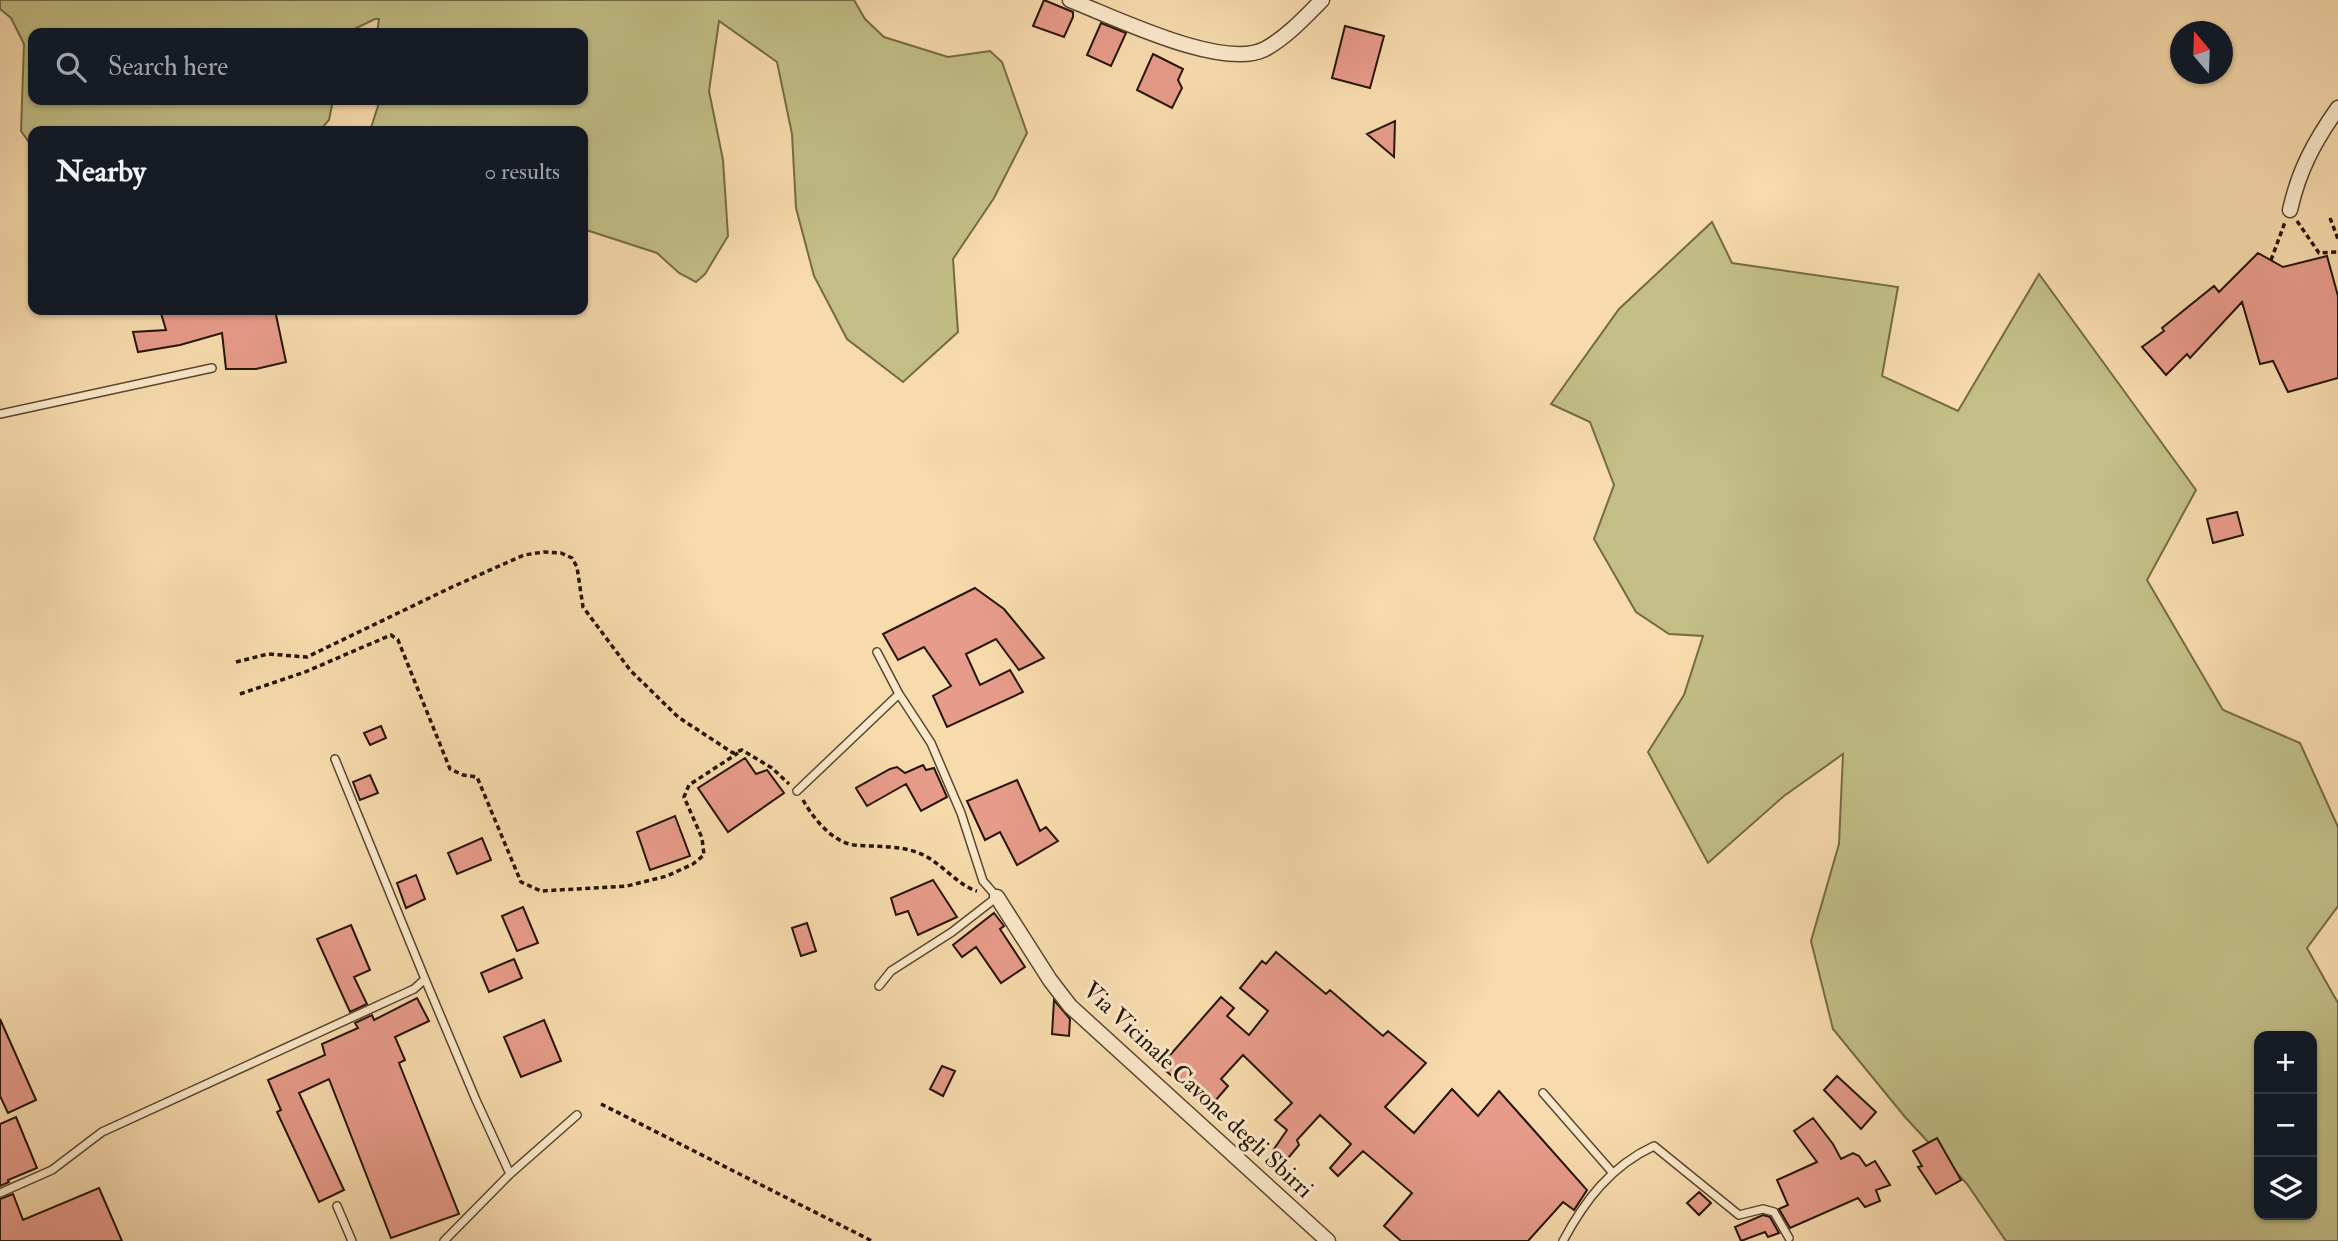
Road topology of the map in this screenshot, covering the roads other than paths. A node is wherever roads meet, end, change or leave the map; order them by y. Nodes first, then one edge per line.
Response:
1 (1070, 0) edge
2 (1322, 0) edge
3 (2338, 108) edge
4 (2290, 210) road end
5 (212, 368) dead end
6 (0, 414) edge
7 (877, 652) dead end
8 (898, 694) junction
9 (335, 759) dead end
10 (797, 791) road end
11 (997, 897) junction
12 (425, 979) junction
13 (879, 986) dead end
14 (1543, 1093) dead end
15 (577, 1115) dead end
16 (1612, 1172) junction
17 (510, 1174) junction
18 (0, 1193) edge
19 (337, 1206) dead end
20 (1789, 1238) dead end
21 (352, 1241) edge
22 (443, 1241) edge
23 (1328, 1241) edge
24 (1563, 1241) edge

1 - 2 street
3 - 4 street
5 - 6 lane
7 - 8 lane
8 - 10 lane
8 - 11 lane
9 - 12 lane
11 - 13 lane
11 - 23 street, Via Vicinale Cavone degli Sbirri
12 - 17 lane
12 - 18 lane
14 - 16 lane
15 - 17 lane
16 - 20 lane
16 - 24 lane
17 - 22 lane
19 - 21 lane

